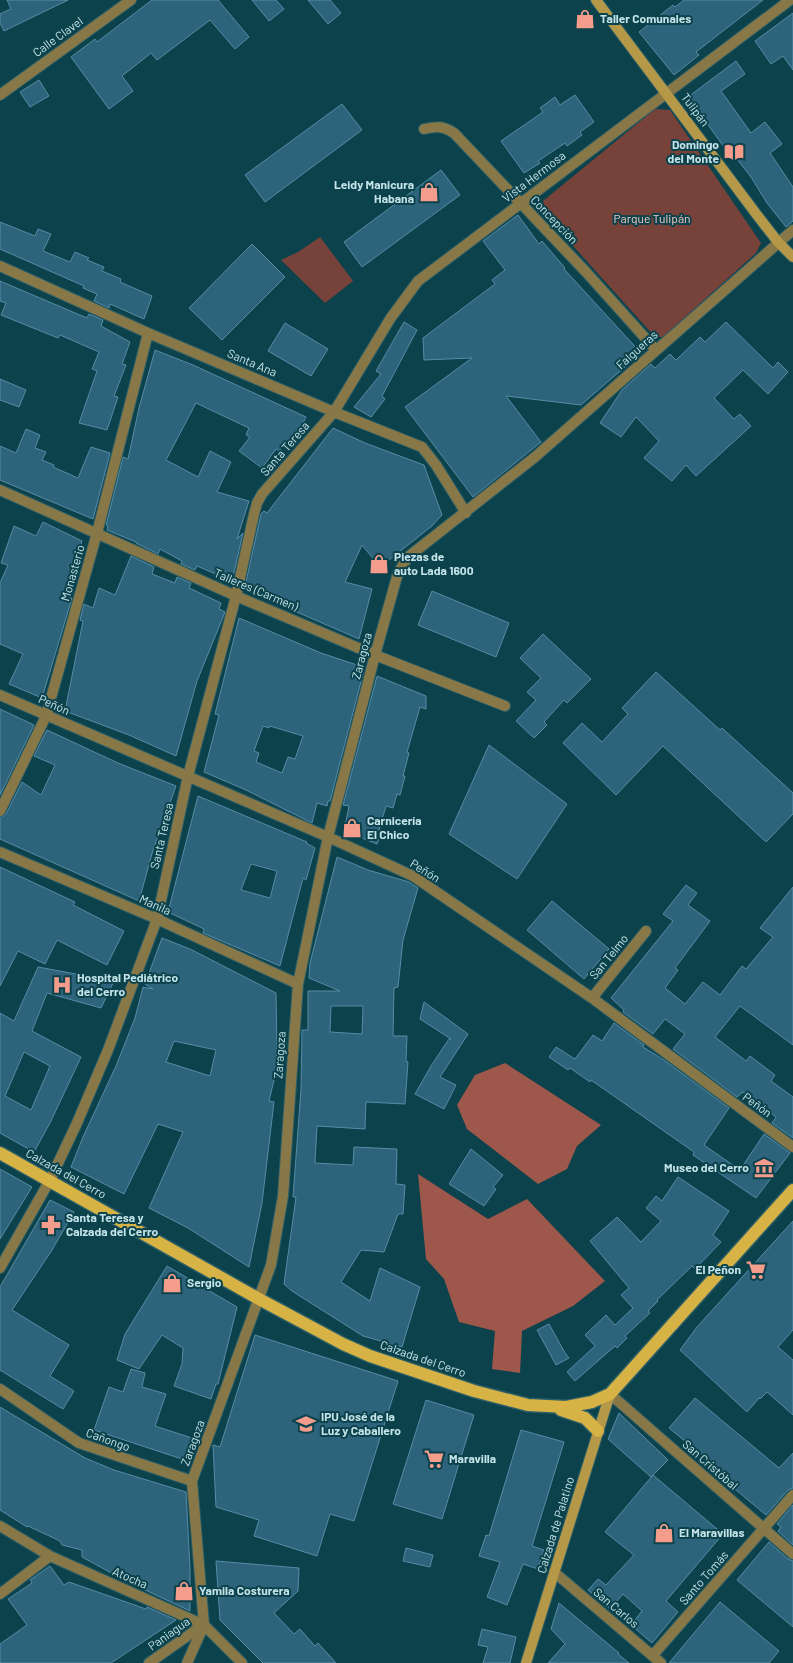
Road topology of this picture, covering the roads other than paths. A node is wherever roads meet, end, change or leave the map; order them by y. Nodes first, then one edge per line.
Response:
1 (131, 0) edge
2 (596, 0) edge
3 (790, 0) edge
4 (666, 93) junction
5 (0, 95) edge
6 (424, 129) dead end
7 (521, 203) junction
8 (793, 230) edge
9 (778, 242) junction
10 (793, 257) edge
11 (0, 266) edge
12 (148, 332) junction
13 (656, 350) junction
14 (334, 412) junction
15 (497, 488) joint
16 (0, 490) edge
17 (466, 513) junction
18 (97, 533) junction
19 (236, 596) junction
20 (374, 655) junction
21 (0, 695) edge
22 (504, 706) dead end
23 (46, 716) junction
24 (188, 776) junction
25 (0, 811) edge
26 (328, 837) junction
27 (0, 852) edge
28 (157, 919) junction
29 (646, 931) dead end
30 (298, 984) junction
31 (592, 998) junction
32 (793, 1147) edge
33 (0, 1153) edge
34 (50, 1180) junction
35 (793, 1190) edge
36 (0, 1268) edge
37 (258, 1299) junction
38 (0, 1389) edge
39 (610, 1394) junction
40 (549, 1407) junction
41 (598, 1431) junction
42 (192, 1481) junction
43 (793, 1495) edge
44 (0, 1526) edge
45 (764, 1529) junction
46 (793, 1554) edge
47 (50, 1556) junction
48 (554, 1572) junction
49 (0, 1594) edge
50 (204, 1625) junction
51 (653, 1655) junction
52 (149, 1663) edge
53 (187, 1663) edge
54 (242, 1663) edge
55 (526, 1663) edge
56 (661, 1663) edge

1 - 5 street, Calle Clavel
2 - 4 street, Tulipán
3 - 4 street, Vista Hermosa
4 - 7 street, Vista Hermosa
4 - 9 street, Tulipán
6 - 7 street, Concepción
7 - 13 street, Concepción
7 - 14 street, Vista Hermosa
8 - 9 street, Falgueras
9 - 10 street, Tulipán
9 - 13 street, Falgueras
11 - 12 street, Santa Ana
12 - 14 street, Santa Ana
12 - 18 street, Monasterio
13 - 15 street, Falgueras
14 - 17 street, Santa Ana
14 - 19 street, Santa Teresa
15 - 17 street, Zaragoza
16 - 18 street, Talleres (Carmen)
17 - 20 street, Zaragoza
18 - 19 street, Talleres (Carmen)
18 - 23 street, Monasterio
19 - 20 street, Talleres (Carmen)
19 - 24 street, Santa Teresa
20 - 22 street, Talleres (Carmen)
20 - 26 street, Zaragoza
21 - 23 street, Peñón
23 - 24 street, Peñón
23 - 25 street, Monasterio
24 - 26 street, Peñón
24 - 28 street, Santa Teresa
26 - 30 street, Zaragoza
26 - 31 street, Peñón
27 - 28 street, Manila
28 - 30 street, Manila
28 - 34 street, Santa Teresa
29 - 31 street, San Telmo
30 - 37 street, Zaragoza
31 - 32 street, Peñón
33 - 34 main road, Calzada del Cerro
34 - 36 street, Santa Teresa
34 - 37 main road, Calzada del Cerro
35 - 39 main road, Calzada del Cerro
37 - 40 main road, Calzada del Cerro
37 - 42 street, Zaragoza
38 - 42 street, Cañongo
39 - 40 main road, Calzada del Cerro
39 - 41 street, Calzada de Palatino
39 - 45 street, San Cristóbal
40 - 41 main road
41 - 48 street, Calzada de Palatino
42 - 50 street, Zaragoza
43 - 45 street, Santo Tomás
44 - 47 street, Atocha
45 - 46 street, San Cristóbal
45 - 51 street, Santo Tomás
47 - 49 street
47 - 50 street, Atocha
48 - 51 street, San Carlos
48 - 55 street, Calzada de Palatino
50 - 52 street, Paniagua
50 - 53 street, Zaragoza
50 - 54 street, Atocha
51 - 56 street, San Carlos

